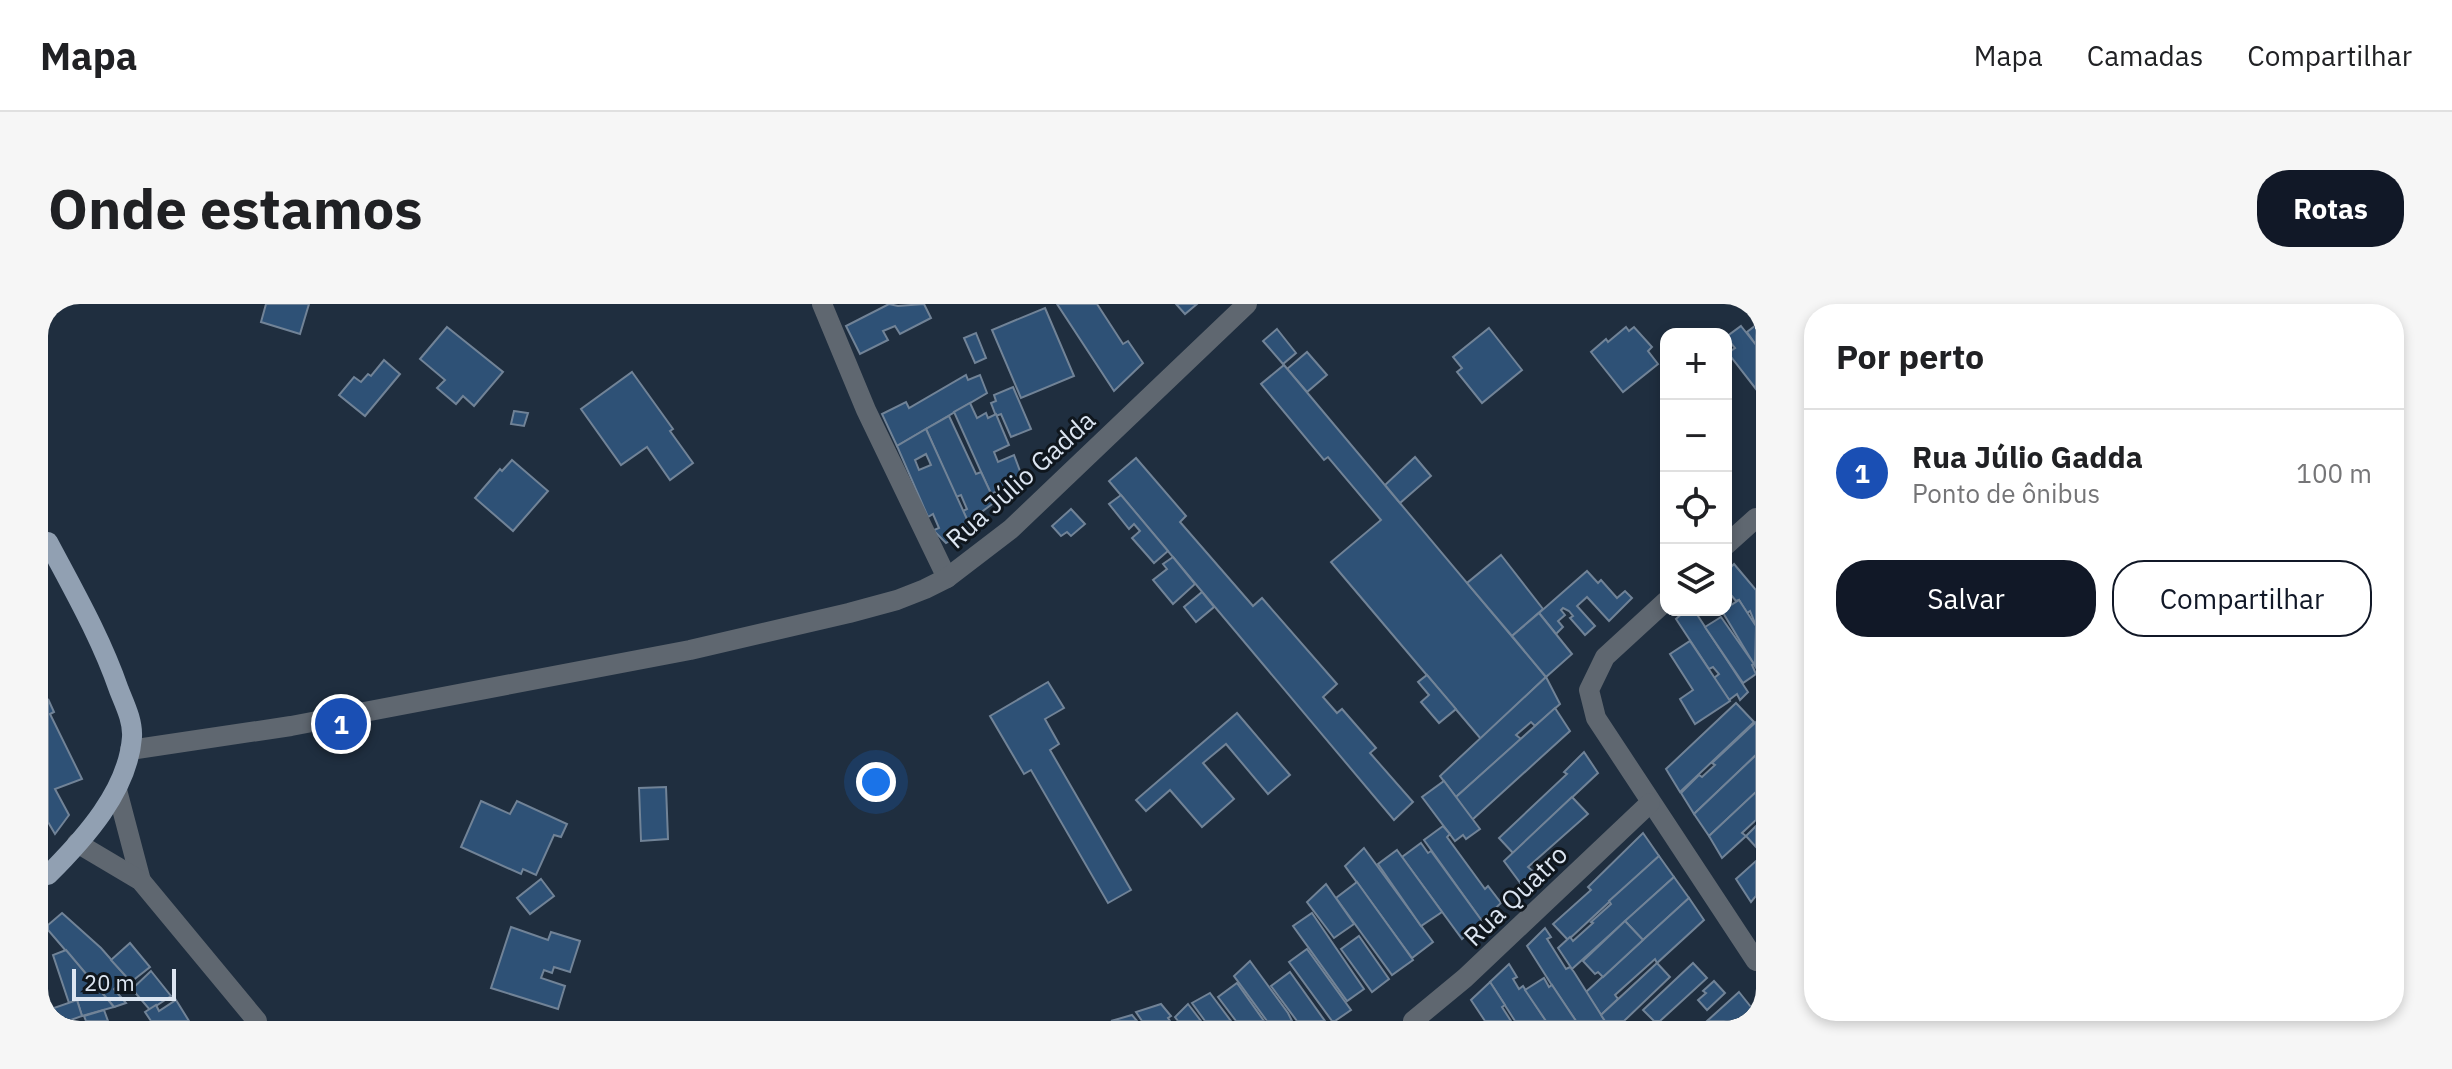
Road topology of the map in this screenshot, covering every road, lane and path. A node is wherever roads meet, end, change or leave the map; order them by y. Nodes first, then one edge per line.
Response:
1 (822, 304) edge
2 (1247, 304) edge
3 (1756, 518) edge
4 (48, 542) edge
5 (1727, 544) edge
6 (947, 578) junction
7 (1660, 607) edge
8 (130, 750) junction
9 (117, 790) junction
10 (1650, 803) junction
11 (77, 843) junction
12 (48, 875) edge
13 (141, 881) junction
14 (1756, 961) edge
15 (257, 1021) edge
16 (1413, 1021) edge

1 - 6 street
2 - 6 street, Rua Júlio Gadda
3 - 5 street
4 - 8 main road
6 - 8 street, Rua Júlio Gadda
7 - 10 street
8 - 9 main road
9 - 11 main road
9 - 13 street
10 - 14 street
10 - 16 street, Rua Quatro
11 - 12 main road
11 - 13 street
13 - 15 street

